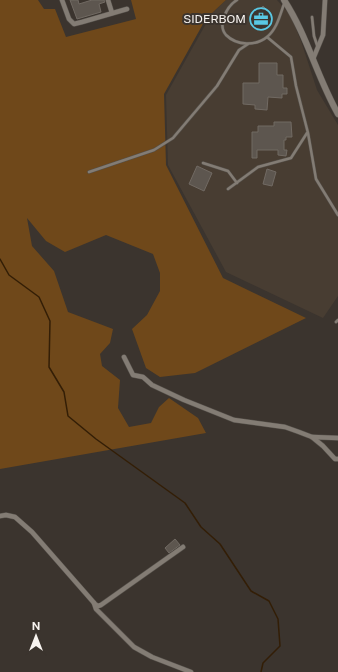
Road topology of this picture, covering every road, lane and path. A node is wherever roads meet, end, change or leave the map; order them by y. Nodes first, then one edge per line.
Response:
1 (62, 0) edge
2 (108, 0) edge
3 (237, 0) edge
4 (325, 0) edge
5 (285, 1) edge
6 (127, 8) dead end
7 (112, 13) junction
8 (312, 17) dead end
9 (267, 37) junction
10 (248, 44) junction
11 (318, 48) junction
12 (313, 59) junction
13 (338, 114) edge
14 (308, 133) junction
15 (203, 163) dead end
16 (89, 172) dead end
17 (237, 183) junction
18 (228, 189) dead end
19 (338, 215) edge
20 (124, 357) dead end
21 (312, 437) junction
22 (338, 438) edge
23 (337, 459) edge
24 (0, 516) edge
25 (183, 547) dead end
26 (94, 602) junction
27 (191, 672) edge

1 - 7 street
2 - 7 street
3 - 10 lane
4 - 11 street
5 - 9 lane
5 - 12 main road
6 - 7 street
8 - 11 lane
9 - 10 lane
9 - 14 lane
10 - 16 lane
11 - 12 street
12 - 13 main road
14 - 17 lane
14 - 19 lane
15 - 17 lane
17 - 18 lane
20 - 21 street
21 - 22 street
21 - 23 street
24 - 26 street
25 - 26 street
26 - 27 street

